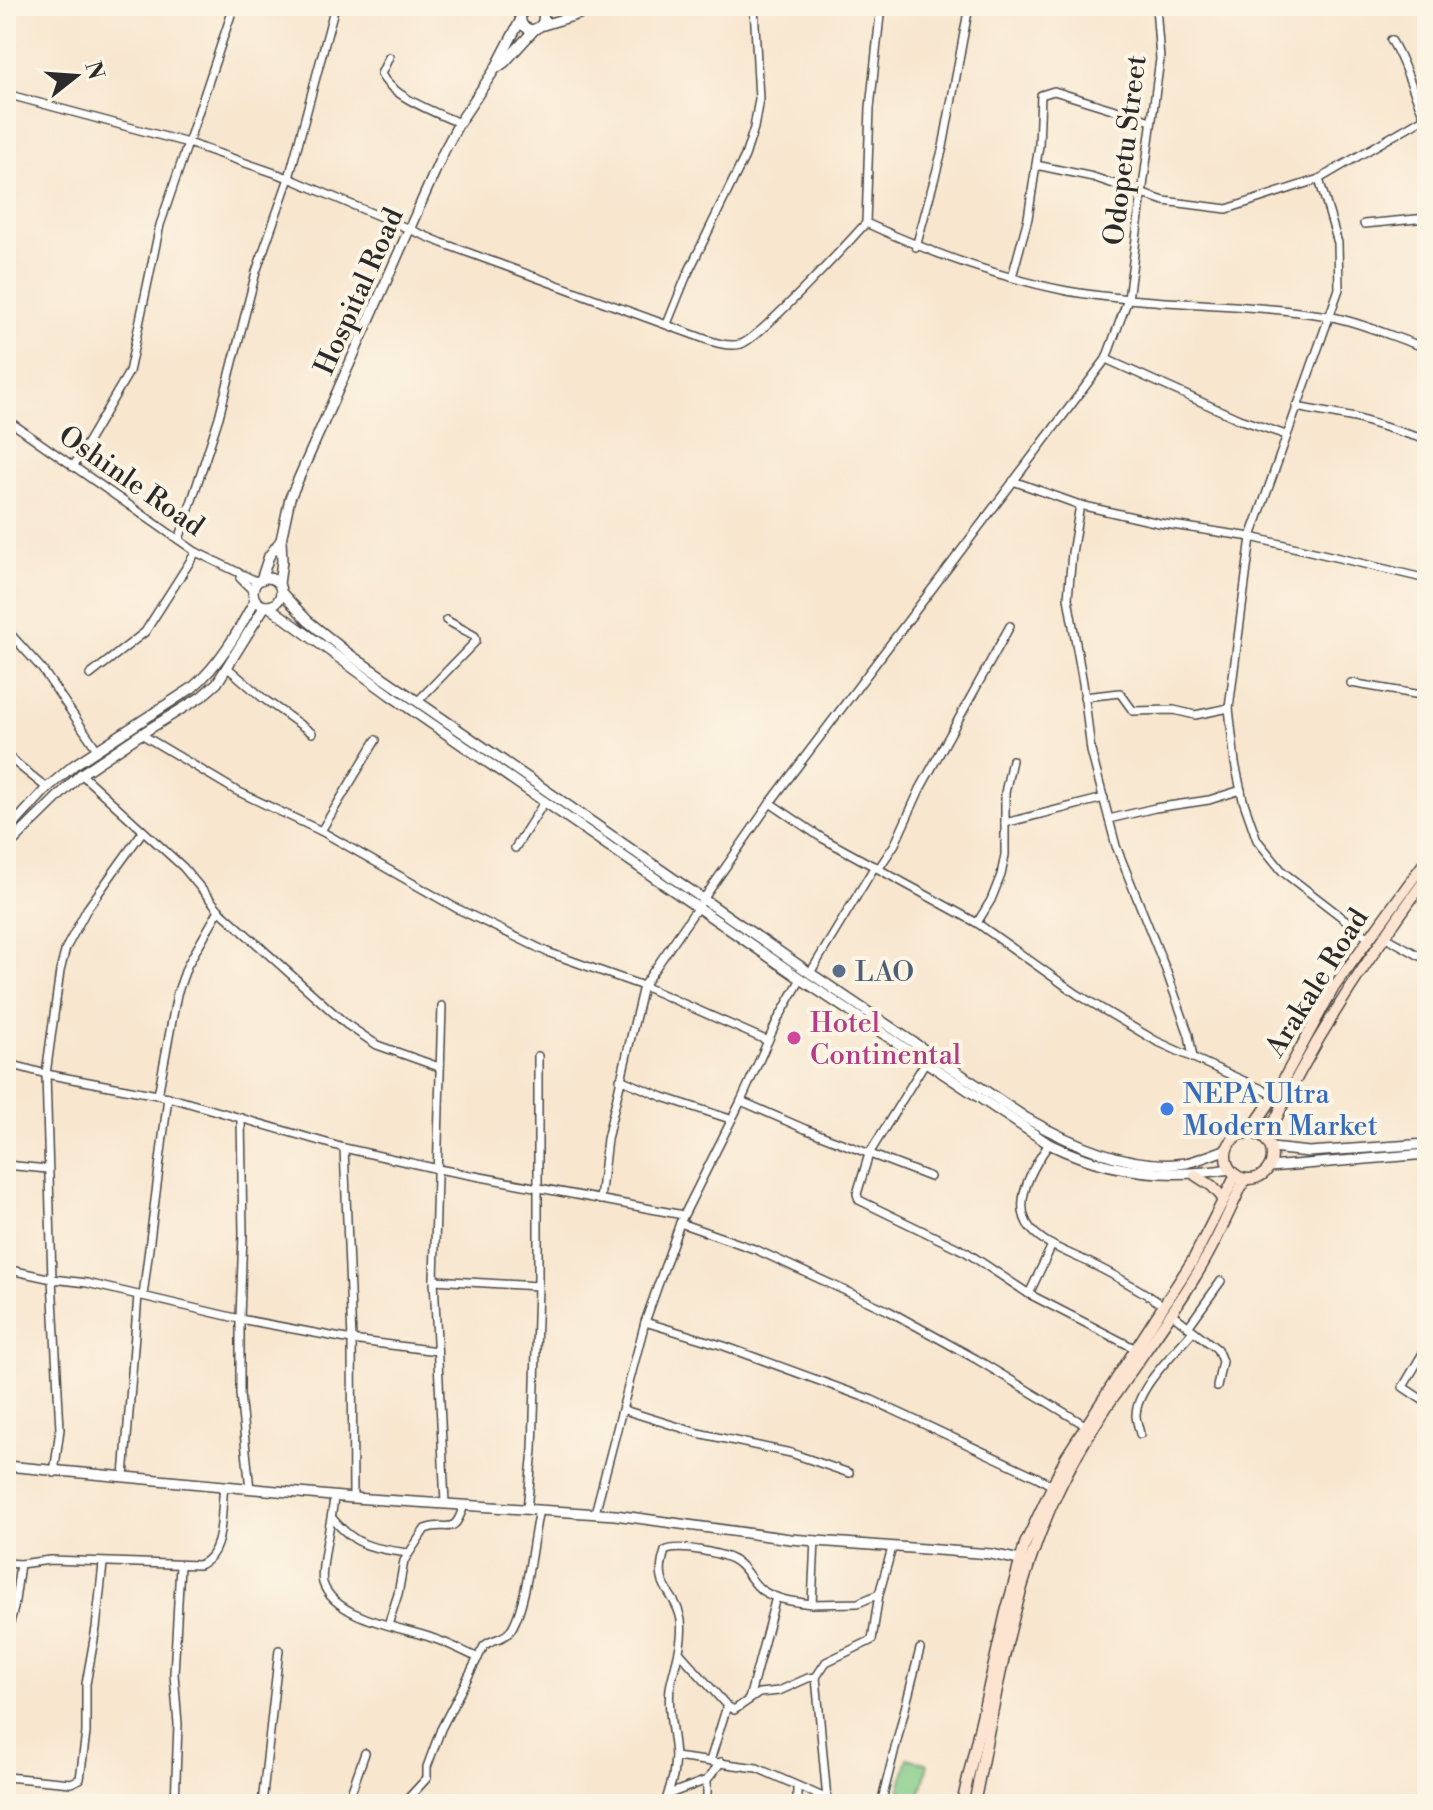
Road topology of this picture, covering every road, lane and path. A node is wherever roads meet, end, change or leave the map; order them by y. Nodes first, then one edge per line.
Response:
1 (234, 6) edge
2 (335, 6) edge
3 (543, 6) edge
4 (558, 6) edge
5 (642, 6) edge
6 (754, 6) edge
7 (881, 6) edge
8 (968, 6) edge
9 (1023, 6) edge
10 (1156, 6) edge
11 (529, 7) edge
12 (606, 8) edge
13 (589, 11) junction
14 (520, 21) junction
15 (538, 28) junction
16 (1391, 40) dead end
17 (389, 57) dead end
18 (495, 69) junction
19 (6, 94) edge
20 (1426, 116) edge
21 (1151, 121) junction
22 (459, 123) junction
23 (188, 143) junction
24 (1036, 165) junction
25 (289, 178) junction
26 (1319, 179) junction
27 (1142, 194) junction
28 (1427, 218) edge
29 (866, 223) junction
30 (1364, 224) dead end
31 (409, 230) junction
32 (916, 247) junction
33 (1012, 277) junction
34 (1128, 299) junction
35 (1331, 317) junction
36 (667, 324) junction
37 (1427, 348) edge
38 (1106, 359) junction
39 (1296, 407) junction
40 (6, 419) edge
41 (1286, 435) junction
42 (1427, 440) edge
43 (73, 467) junction
44 (1013, 481) junction
45 (1080, 505) junction
46 (1251, 537) junction
47 (179, 540) junction
48 (281, 540) junction
49 (196, 552) junction
50 (1427, 579) edge
51 (257, 588) junction
52 (280, 588) junction
53 (267, 606) junction
54 (446, 620) dead end
55 (1010, 626) dead end
56 (6, 629) edge
57 (228, 668) junction
58 (90, 675) dead end
59 (1351, 683) dead end
60 (1427, 696) edge
61 (1084, 697) junction
62 (418, 701) junction
63 (1229, 708) junction
64 (312, 733) dead end
65 (141, 734) junction
66 (376, 740) dead end
67 (96, 748) junction
68 (6, 755) edge
69 (1012, 760) dead end
70 (81, 774) junction
71 (47, 788) junction
72 (1241, 790) junction
73 (1104, 798) junction
74 (545, 801) junction
75 (770, 803) junction
76 (1109, 819) junction
77 (1005, 823) junction
78 (143, 831) junction
79 (321, 831) junction
80 (6, 833) edge
81 (6, 848) edge
82 (515, 848) dead end
83 (1427, 859) edge
84 (877, 867) junction
85 (1427, 877) edge
86 (700, 902) junction
87 (219, 910) junction
88 (977, 923) junction
89 (1384, 936) junction
90 (1369, 938) junction
91 (1427, 960) edge
92 (806, 974) junction
93 (643, 986) junction
94 (442, 1006) dead end
95 (768, 1041) junction
96 (538, 1056) dead end
97 (1193, 1058) junction
98 (926, 1061) junction
99 (6, 1063) edge
100 (439, 1067) junction
101 (46, 1074) junction
102 (620, 1079) junction
103 (158, 1095) junction
104 (1275, 1095) junction
105 (168, 1097) junction
106 (741, 1101) junction
107 (241, 1118) junction
108 (730, 1119) junction
109 (1249, 1133) junction
110 (1049, 1144) junction
111 (1268, 1144) junction
112 (1427, 1144) edge
113 (344, 1148) junction
114 (1227, 1149) junction
115 (869, 1154) junction
116 (1427, 1154) edge
117 (6, 1165) edge
118 (1269, 1167) junction
119 (47, 1169) junction
120 (438, 1169) junction
121 (1237, 1174) junction
122 (1195, 1175) junction
123 (930, 1177) dead end
124 (540, 1188) junction
125 (1224, 1199) junction
126 (600, 1200) junction
127 (683, 1215) junction
128 (680, 1223) junction
129 (1052, 1245) junction
130 (6, 1269) edge
131 (52, 1279) junction
132 (434, 1280) junction
133 (1221, 1281) dead end
134 (538, 1286) junction
135 (1029, 1294) junction
136 (140, 1295) junction
137 (1168, 1310) junction
138 (240, 1319) junction
139 (645, 1322) junction
140 (1190, 1329) junction
141 (352, 1340) junction
142 (1427, 1346) edge
143 (1134, 1348) junction
144 (437, 1351) junction
145 (1217, 1387) dead end
146 (1427, 1390) edge
147 (1424, 1401) edge
148 (624, 1410) junction
149 (1085, 1425) junction
150 (1140, 1434) dead end
151 (6, 1466) edge
152 (54, 1473) junction
153 (849, 1473) dead end
154 (124, 1477) junction
155 (224, 1487) junction
156 (1055, 1488) junction
157 (250, 1489) junction
158 (334, 1497) junction
159 (353, 1498) junction
160 (445, 1503) junction
161 (464, 1505) junction
162 (527, 1509) junction
163 (539, 1510) junction
164 (595, 1513) junction
165 (332, 1518) junction
166 (815, 1540) junction
167 (892, 1548) junction
168 (408, 1553) junction
169 (1024, 1561) junction
170 (6, 1563) edge
171 (20, 1564) junction
172 (103, 1564) junction
173 (180, 1566) junction
174 (879, 1594) junction
175 (776, 1597) junction
176 (812, 1604) junction
177 (388, 1625) junction
178 (6, 1637) edge
179 (920, 1649) dead end
180 (279, 1650) dead end
181 (679, 1652) junction
182 (478, 1658) junction
183 (816, 1677) junction
184 (749, 1699) junction
185 (727, 1706) junction
186 (983, 1734) junction
187 (365, 1753) dead end
188 (675, 1757) junction
189 (710, 1761) junction
190 (721, 1762) junction
191 (6, 1777) edge
192 (707, 1780) junction
193 (797, 1786) junction
194 (669, 1794) junction
195 (827, 1799) junction
196 (175, 1804) edge
197 (262, 1804) edge
198 (347, 1804) edge
199 (403, 1804) edge
200 (665, 1804) edge
201 (707, 1804) edge
202 (797, 1804) edge
203 (839, 1804) edge
204 (881, 1804) edge
205 (962, 1804) edge
206 (974, 1804) edge

1 - 23 street
2 - 25 street
3 - 11 street
4 - 13 street
5 - 12 street
6 - 36 street
7 - 29 street
8 - 9 street
8 - 32 street
10 - 21 street, Odopetu Street
11 - 14 street
11 - 15 street
12 - 13 street
13 - 15 street
14 - 15 street
14 - 18 street
15 - 18 street
16 - 20 street
17 - 22 street
18 - 22 street, Hospital Road
19 - 23 street
20 - 26 street
21 - 24 street
21 - 27 street, Odopetu Street
22 - 31 street, Hospital Road
23 - 25 street
23 - 43 street
24 - 27 street
24 - 33 street
25 - 31 street
25 - 47 street
26 - 27 street
26 - 35 street
27 - 34 street, Odopetu Street
28 - 30 street
29 - 32 street
29 - 36 street
31 - 36 street
31 - 48 street, Hospital Road
32 - 33 street
33 - 34 street
34 - 35 street
34 - 38 street, Odopetu Street
35 - 37 street
35 - 39 street
38 - 41 street
38 - 44 street, Odopetu Street
39 - 41 street
39 - 42 street
40 - 43 street, Oshinle Road
41 - 46 street
43 - 47 street, Oshinle Road
44 - 45 street
44 - 75 street, Odopetu Street
45 - 46 street
45 - 61 street
46 - 50 street
46 - 63 street
47 - 49 street, Oshinle Road
48 - 51 street
48 - 52 street
49 - 51 street, Oshinle Road
49 - 58 street
51 - 52 street
51 - 53 street
51 - 67 street
52 - 53 street
52 - 62 street
53 - 57 street
53 - 74 street
54 - 62 street
55 - 84 street
56 - 67 street
57 - 64 street
57 - 65 street
59 - 60 street
61 - 63 street
61 - 73 street
62 - 86 street
63 - 72 street
65 - 70 street
65 - 79 street
66 - 79 street
67 - 71 street
68 - 71 street
69 - 77 street
70 - 78 street
70 - 81 street
71 - 80 street
72 - 76 street
72 - 90 street
73 - 76 street
73 - 77 street
74 - 82 street
74 - 86 street
75 - 84 street
75 - 86 street, Odopetu Street
76 - 97 street
77 - 88 street
78 - 87 street
78 - 101 street
79 - 93 street
83 - 90 main road, Arakale Road
84 - 88 street
84 - 92 street
85 - 89 main road, Arakale Road
86 - 92 street
86 - 93 street, Odopetu Street
87 - 100 street
87 - 103 street
88 - 97 street
89 - 91 street
89 - 111 main road, Arakale Road
90 - 104 main road, Arakale Road
92 - 95 street
92 - 98 street
92 - 114 street
93 - 95 street
93 - 102 street
94 - 100 street
95 - 106 street
96 - 124 street
97 - 104 street
98 - 110 street
98 - 115 street
99 - 101 street
100 - 120 street
101 - 103 street
101 - 119 street
102 - 108 street
102 - 126 street
103 - 105 street
104 - 109 main road, Arakale Road
105 - 107 street
105 - 136 street
106 - 108 street
106 - 115 street
107 - 113 street
107 - 138 street
108 - 127 street
109 - 111 main road
109 - 114 main road
110 - 122 street
110 - 129 street
111 - 112 street
111 - 118 main road
113 - 120 street
113 - 141 street
114 - 121 main road
115 - 123 street
115 - 135 street
116 - 118 street
117 - 119 street
118 - 121 main road
119 - 131 street
120 - 124 street
120 - 132 street
121 - 122 street
121 - 125 main road
121 - 137 main road
122 - 125 main road
124 - 126 street
124 - 134 street
125 - 137 main road
126 - 127 street
127 - 128 street
128 - 139 street
128 - 149 street
129 - 135 street
129 - 137 street
130 - 131 street
131 - 136 street
131 - 152 street
132 - 134 street
132 - 144 street
133 - 140 street
134 - 162 street
135 - 143 street
136 - 138 street
136 - 154 street
137 - 140 street
137 - 143 main road
137 - 156 main road
138 - 141 street
138 - 157 street
139 - 148 street
139 - 156 street
140 - 145 street
140 - 150 street
141 - 144 street
141 - 159 street
142 - 147 street
143 - 149 main road
144 - 160 street
146 - 147 street
148 - 153 street
148 - 164 street
149 - 156 main road
151 - 152 street
152 - 154 street
154 - 155 street
155 - 157 street
155 - 173 street
156 - 169 main road
157 - 158 street
158 - 159 street
158 - 165 street
159 - 160 street
160 - 161 street
161 - 162 street
161 - 168 street
162 - 163 street
163 - 164 street
163 - 182 street
164 - 166 street
165 - 168 street
165 - 177 street
166 - 167 street
166 - 176 street
167 - 169 street
167 - 174 street
168 - 177 street
169 - 186 main road
170 - 171 street
171 - 172 street
171 - 178 street
172 - 173 street
172 - 191 street
173 - 196 street
174 - 176 street
174 - 183 street
175 - 176 street
175 - 181 street
175 - 184 street
177 - 182 street
179 - 204 street
180 - 197 street
181 - 185 street
181 - 188 street
182 - 199 street
183 - 184 street
183 - 195 street
184 - 185 street
185 - 189 street
186 - 205 main road
186 - 206 main road
187 - 198 street
188 - 189 street
188 - 194 street
189 - 190 street
190 - 192 street
190 - 193 street
192 - 194 street
192 - 201 street
193 - 195 street
193 - 202 street
194 - 200 street
195 - 203 street

